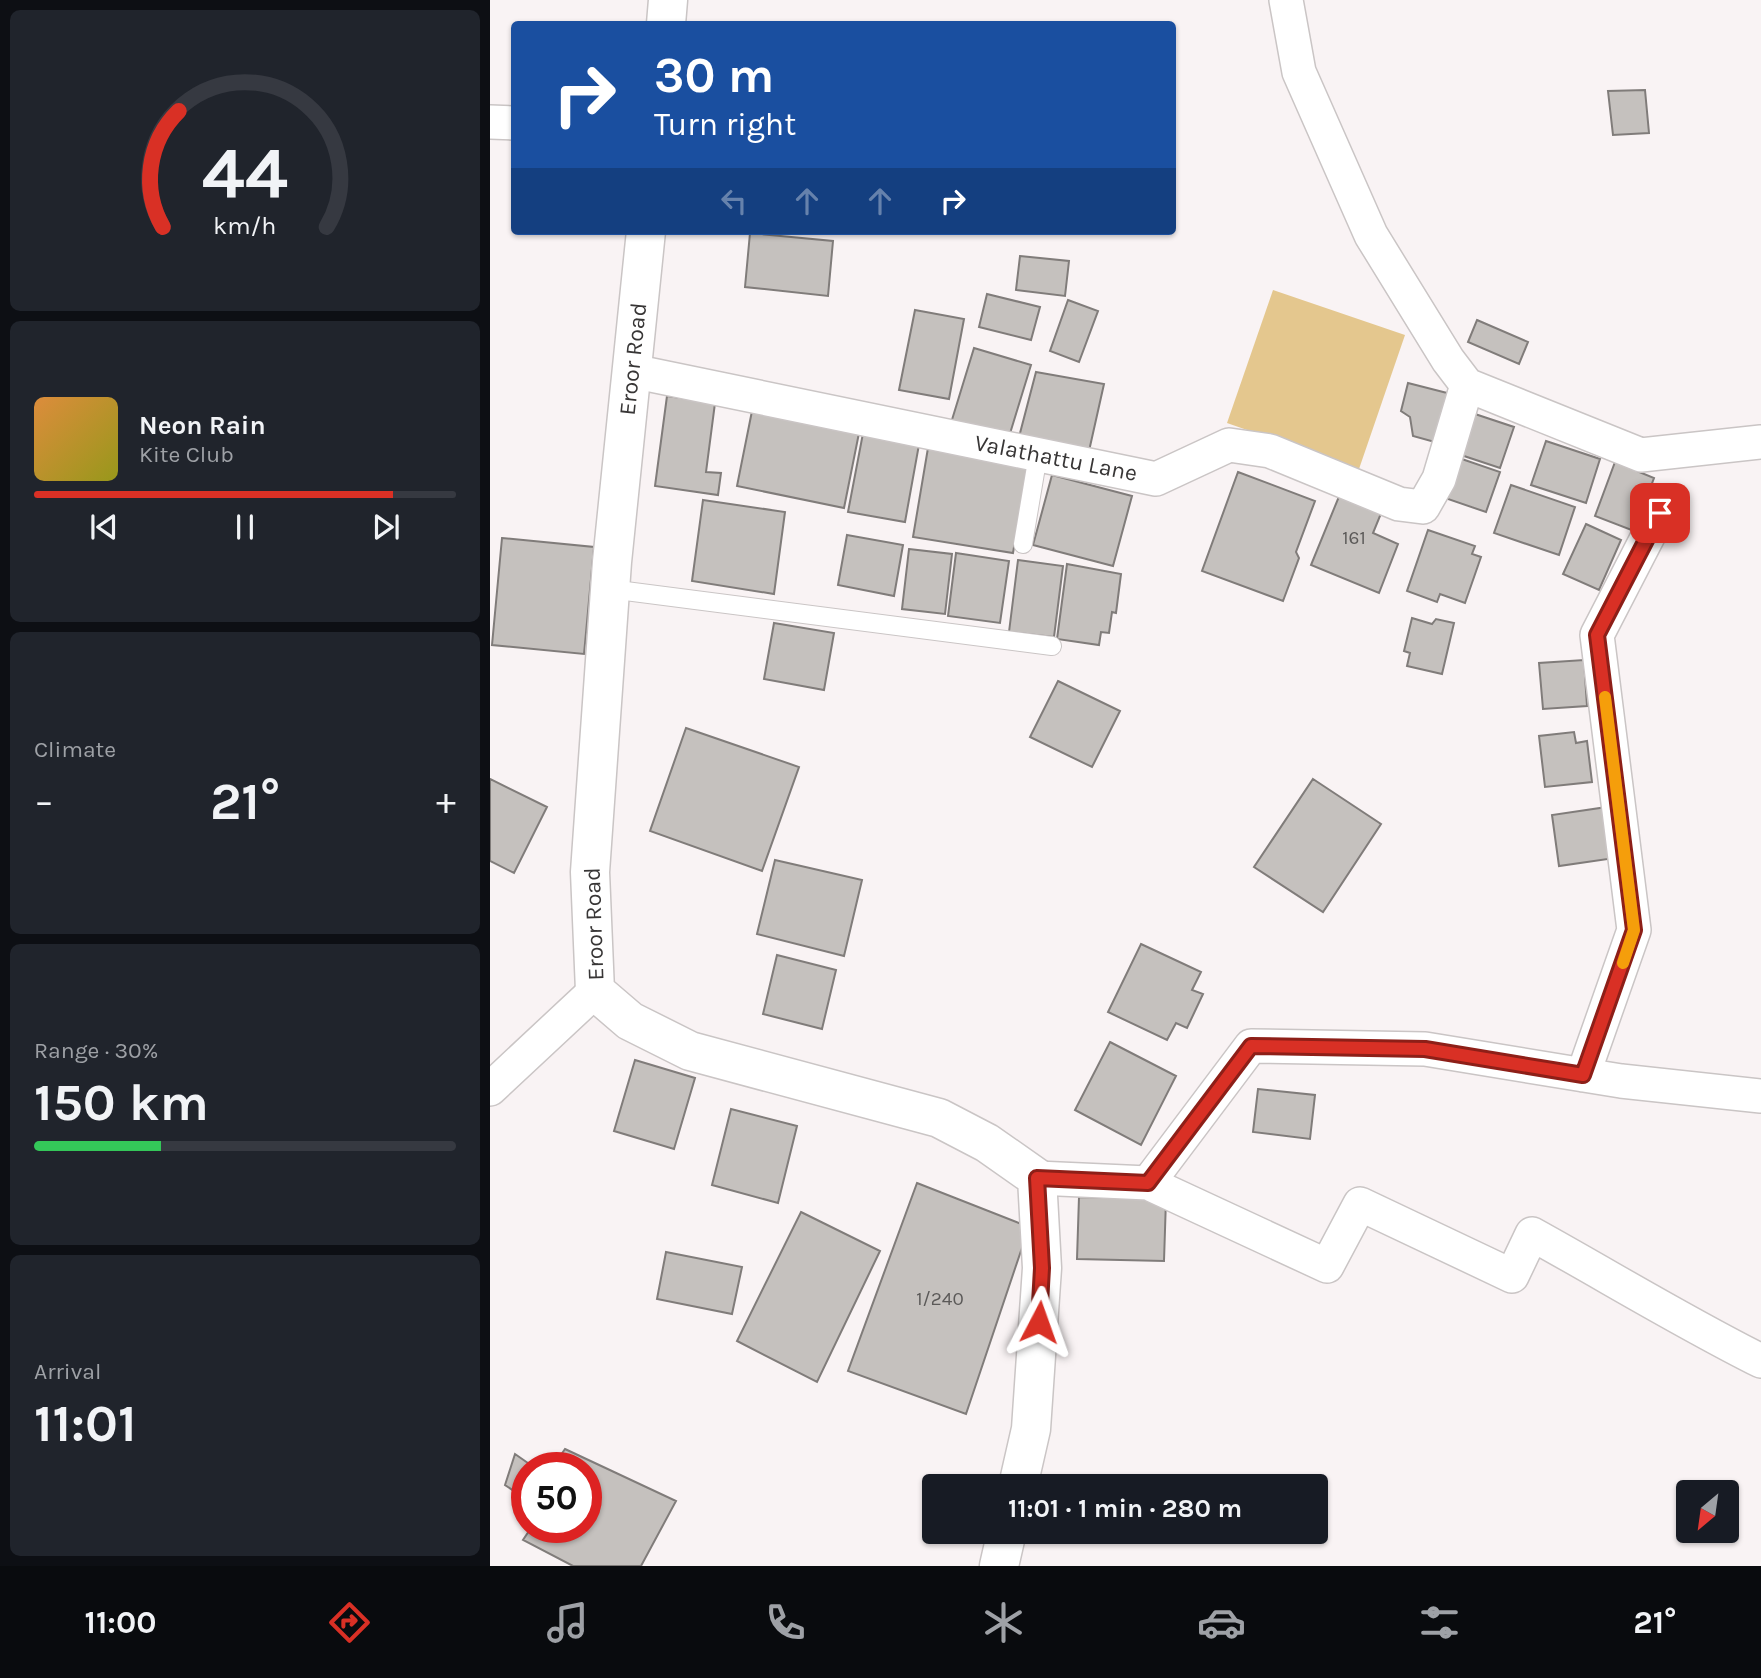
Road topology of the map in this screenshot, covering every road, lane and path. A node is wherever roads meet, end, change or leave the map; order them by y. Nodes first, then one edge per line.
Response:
1 (668, 0) edge
2 (1286, 0) edge
3 (666, 21) edge
4 (490, 122) edge
5 (511, 123) edge
6 (646, 235) edge
7 (632, 371) junction
8 (1467, 385) junction
9 (1761, 442) edge
10 (1038, 455) junction
11 (1660, 513) dead end
12 (1023, 544) dead end
13 (610, 589) junction
14 (1052, 646) dead end
15 (595, 991) junction
16 (1583, 1075) junction
17 (490, 1089) edge
18 (1761, 1097) edge
19 (1037, 1178) junction
20 (1148, 1183) junction
21 (1761, 1361) edge
22 (1021, 1474) edge
23 (1004, 1544) edge
24 (999, 1566) edge

1 - 3 main road
2 - 8 street
4 - 5 street
6 - 7 main road, Eroor Road
7 - 10 street, Valathattu Lane
7 - 13 main road, Eroor Road
8 - 9 street
8 - 10 street, Valathattu Lane
10 - 12 lane
11 - 16 street
13 - 14 lane
13 - 15 main road, Eroor Road
15 - 17 street
15 - 19 main road, Eroor Road
16 - 18 street
16 - 20 street
19 - 20 street
19 - 22 main road
20 - 21 street
23 - 24 main road

